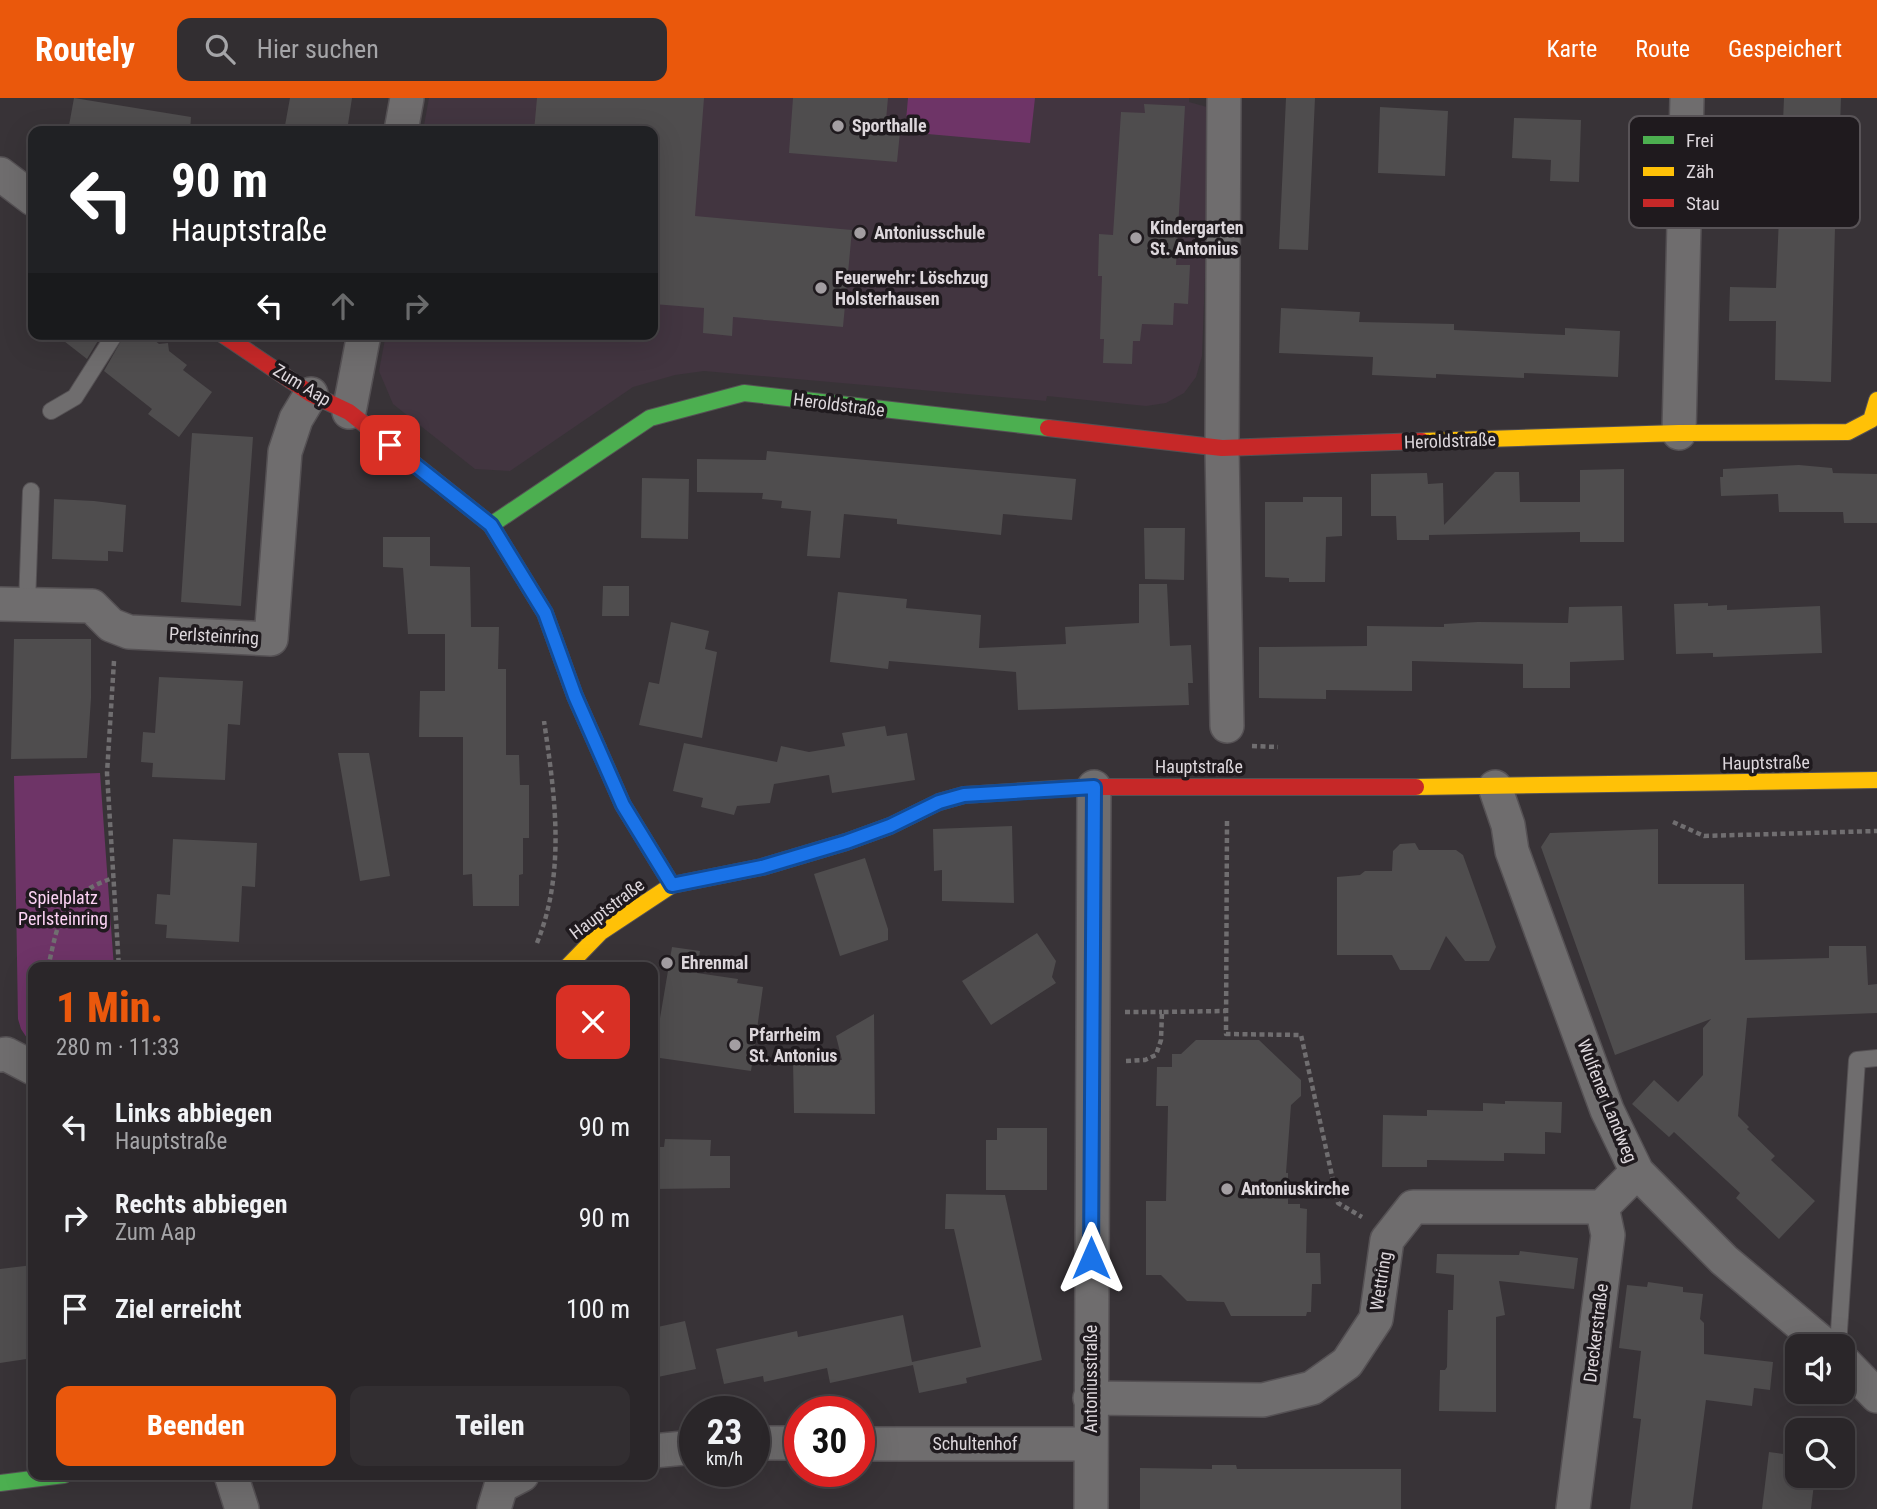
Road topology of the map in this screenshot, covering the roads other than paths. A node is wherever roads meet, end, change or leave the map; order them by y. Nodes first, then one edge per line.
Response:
1 (407, 98) edge
2 (1224, 98) edge
3 (1687, 98) edge
4 (1687, 116) edge
5 (402, 126) edge
6 (0, 174) edge
7 (28, 195) edge
8 (1684, 228) edge
9 (112, 340) edge
10 (231, 340) edge
11 (363, 340) edge
12 (311, 394) junction
13 (1877, 400) edge
14 (51, 411) dead end
15 (349, 412) junction
16 (1679, 433) junction
17 (1222, 448) junction
18 (31, 491) dead end
19 (491, 525) junction
20 (13, 604) edge
21 (1227, 726) dead end
22 (1877, 780) edge
23 (1094, 787) junction
24 (1495, 787) junction
25 (672, 885) junction
26 (572, 962) edge
27 (0, 1055) edge
28 (1877, 1058) edge
29 (28, 1065) edge
30 (1637, 1172) junction
31 (1602, 1207) junction
32 (1812, 1334) edge
33 (1840, 1334) edge
34 (1855, 1373) edge
35 (1877, 1396) edge
36 (1090, 1398) junction
37 (875, 1444) edge
38 (1091, 1444) junction
39 (679, 1449) edge
40 (658, 1451) edge
41 (28, 1480) edge
42 (233, 1480) edge
43 (512, 1480) edge
44 (0, 1483) edge
45 (242, 1509) edge
46 (494, 1509) edge
47 (1091, 1509) edge
48 (1573, 1509) edge

1 - 5 street
2 - 17 street
3 - 4 street
6 - 7 street
8 - 16 street
9 - 14 lane
10 - 12 street, Zum Aap
11 - 15 street
12 - 15 street, Zum Aap
12 - 20 street, Perlsteinring
13 - 16 street, Heroldstraße
15 - 19 street, Zum Aap
16 - 17 street, Heroldstraße
17 - 19 street, Heroldstraße
17 - 21 street
18 - 20 lane
19 - 25 street, Zum Aap
22 - 24 street, Hauptstraße
23 - 24 street, Hauptstraße
23 - 25 street, Hauptstraße
23 - 36 street, Antoniusstraße
24 - 30 street, Wulfener Landweg
25 - 26 street, Hauptstraße
27 - 29 street
28 - 33 lane
30 - 31 street
30 - 32 street, Wulfener Landweg
31 - 36 street, Wettring
31 - 48 street, Dreckerstraße
34 - 35 street
36 - 38 street, Antoniusstraße
37 - 38 street, Schultenhof
38 - 47 street, Antoniusstraße
39 - 40 street
41 - 44 street
42 - 45 street
43 - 46 street

